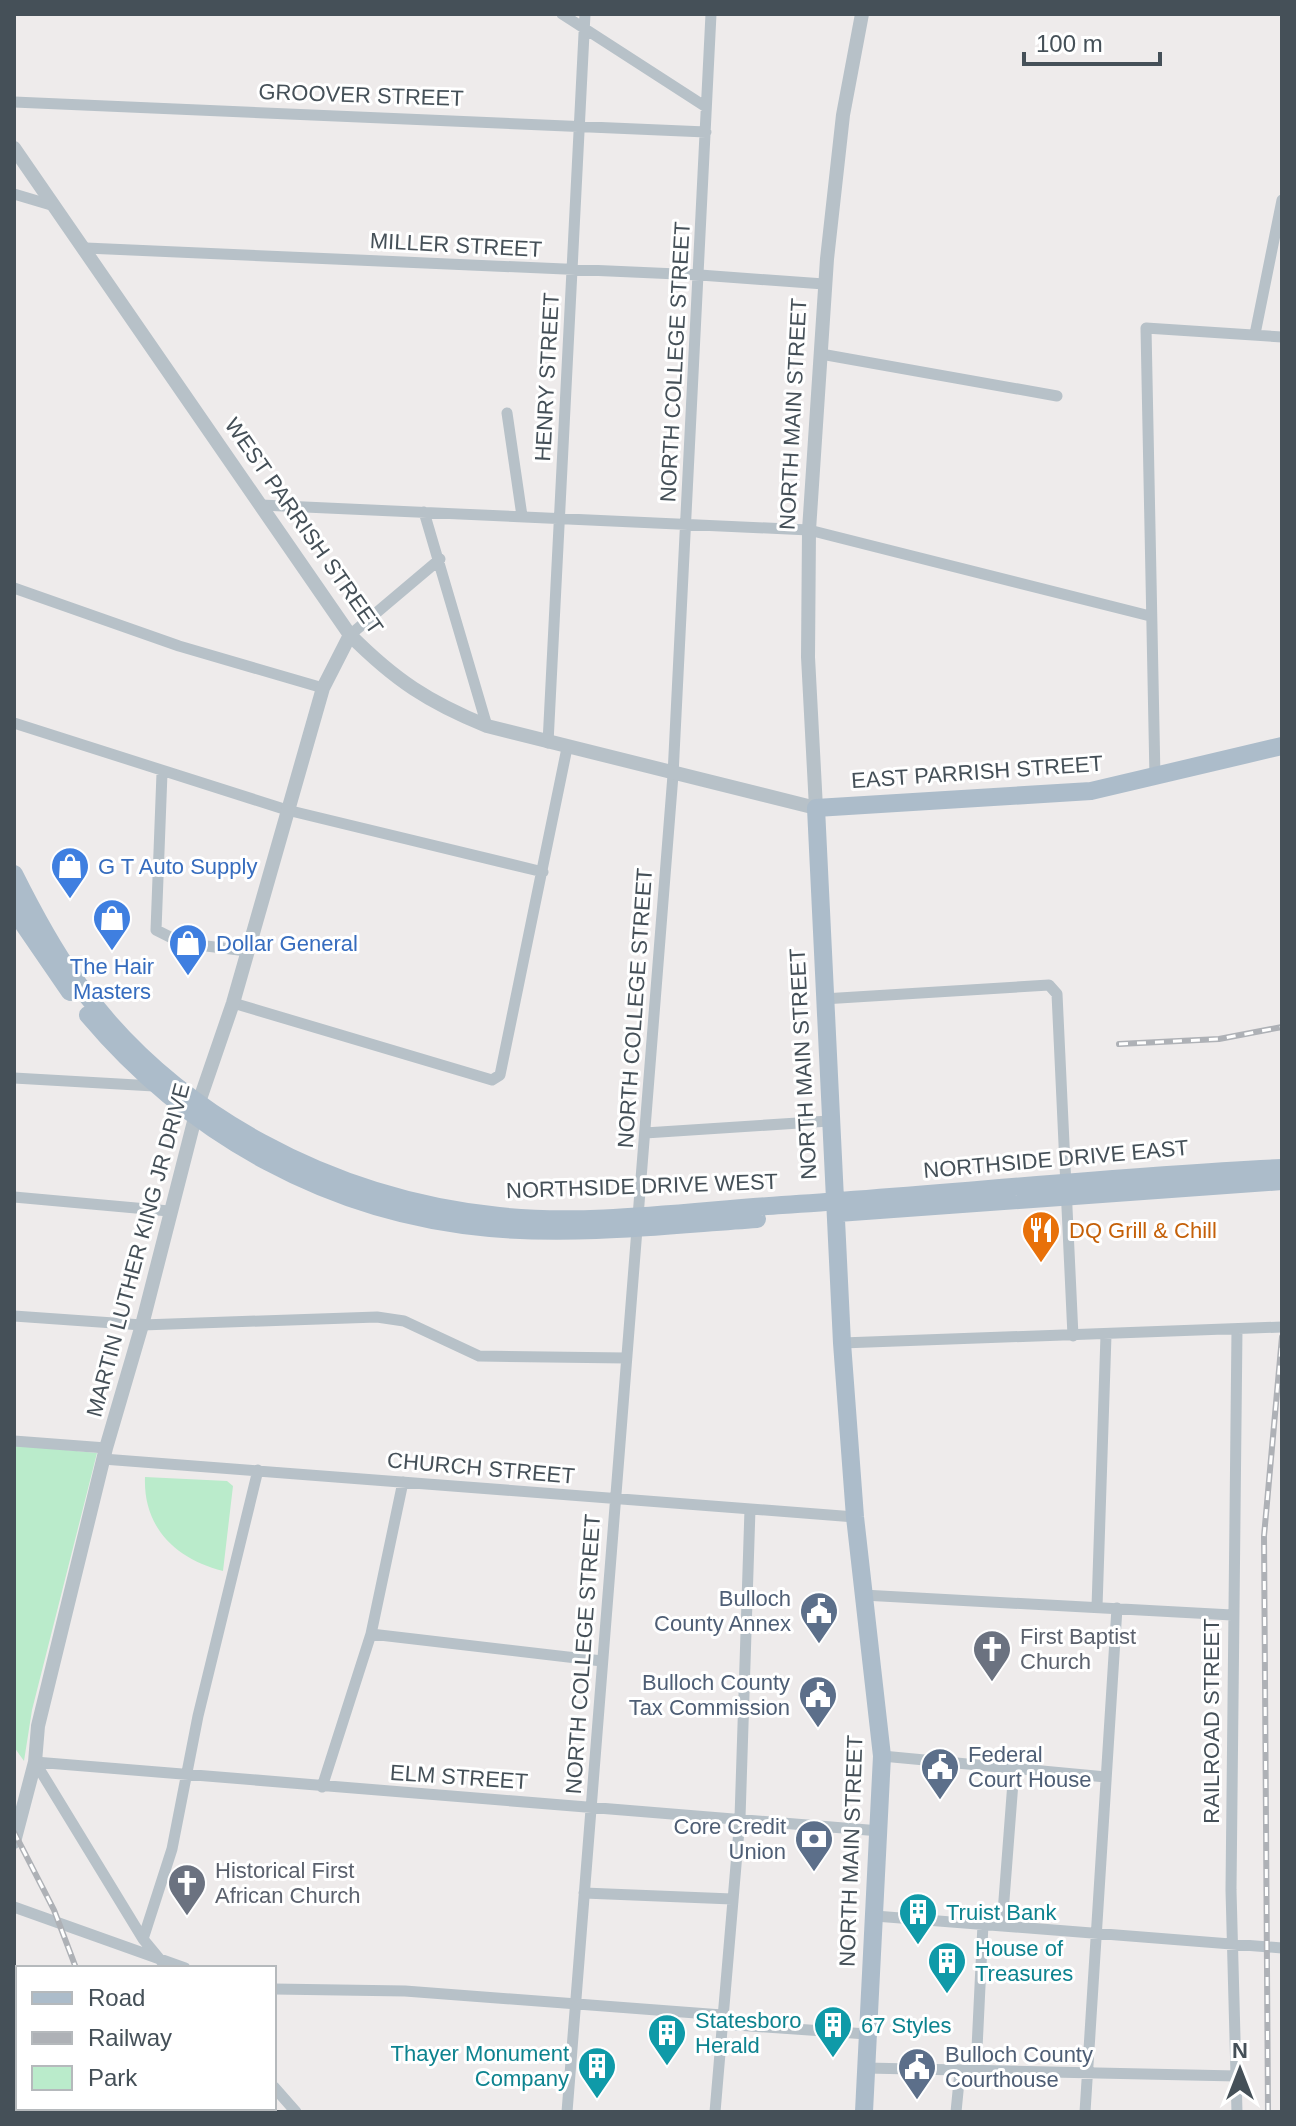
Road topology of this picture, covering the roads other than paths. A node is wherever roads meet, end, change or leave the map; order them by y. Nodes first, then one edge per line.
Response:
1 (562, 14) edge
2 (585, 14) edge
3 (711, 14) edge
4 (862, 14) edge
5 (584, 28) junction
6 (14, 102) edge
7 (706, 107) junction
8 (578, 124) junction
9 (706, 132) junction
10 (14, 148) edge
11 (14, 194) edge
12 (1282, 200) edge
13 (51, 205) junction
14 (86, 248) junction
15 (573, 270) junction
16 (700, 275) junction
17 (824, 284) junction
18 (1255, 334) junction
19 (1282, 337) edge
20 (821, 354) junction
21 (1057, 396) dead end
22 (507, 413) dead end
23 (261, 505) junction
24 (424, 512) junction
25 (522, 516) junction
26 (559, 519) junction
27 (686, 525) junction
28 (809, 530) junction
29 (440, 559) junction
30 (14, 588) edge
31 (1150, 616) junction
32 (350, 635) junction
33 (323, 688) junction
34 (14, 723) edge
35 (487, 726) junction
36 (548, 743) junction
37 (1282, 746) edge
38 (567, 748) junction
39 (162, 773) junction
40 (673, 775) junction
41 (1155, 778) junction
42 (816, 808) junction
43 (287, 810) junction
44 (543, 872) junction
45 (14, 874) edge
46 (14, 902) edge
47 (247, 951) junction
48 (823, 999) junction
49 (233, 1003) junction
50 (14, 1078) edge
51 (154, 1086) junction
52 (197, 1110) junction
53 (829, 1121) junction
54 (645, 1133) junction
55 (1282, 1168) edge
56 (1282, 1181) edge
57 (1065, 1189) junction
58 (14, 1197) edge
59 (834, 1208) junction
60 (169, 1211) junction
61 (639, 1221) junction
62 (14, 1316) edge
63 (142, 1325) junction
64 (1282, 1327) edge
65 (1237, 1329) junction
66 (1106, 1335) junction
67 (1073, 1336) junction
68 (842, 1343) junction
69 (626, 1358) junction
70 (14, 1441) edge
71 (105, 1454) junction
72 (258, 1470) junction
73 (403, 1482) junction
74 (615, 1500) junction
75 (750, 1509) junction
76 (855, 1517) junction
77 (863, 1595) junction
78 (1097, 1607) junction
79 (1117, 1608) junction
80 (1232, 1615) junction
81 (371, 1634) junction
82 (602, 1661) junction
83 (882, 1756) junction
84 (35, 1762) junction
85 (1014, 1769) junction
86 (186, 1775) junction
87 (1106, 1777) junction
88 (322, 1787) junction
89 (591, 1807) junction
90 (740, 1818) junction
91 (880, 1831) junction
92 (14, 1842) edge
93 (584, 1893) junction
94 (732, 1899) junction
95 (14, 1907) edge
96 (875, 1916) junction
97 (983, 1924) junction
98 (1002, 1926) junction
99 (1097, 1933) junction
100 (143, 1939) junction
101 (1233, 1945) junction
102 (1282, 1948) edge
103 (163, 1964) edge
104 (276, 1989) edge
105 (575, 2004) junction
106 (722, 2020) junction
107 (867, 2034) junction
108 (866, 2068) junction
109 (976, 2069) junction
110 (960, 2071) junction
111 (1087, 2072) junction
112 (1237, 2076) junction
113 (276, 2089) edge
114 (296, 2112) edge
115 (567, 2112) edge
116 (715, 2112) edge
117 (864, 2112) edge
118 (956, 2112) edge
119 (1085, 2112) edge
120 (1237, 2112) edge

1 - 5 street
2 - 5 street, HENRY STREET
3 - 7 street, NORTH COLLEGE STREET
4 - 17 street, NORTH MAIN STREET
5 - 7 street
5 - 8 street, HENRY STREET
6 - 8 street, GROOVER STREET
7 - 9 street, NORTH COLLEGE STREET
8 - 9 street, GROOVER STREET
8 - 15 street, HENRY STREET
9 - 16 street, NORTH COLLEGE STREET
10 - 13 street, WEST PARRISH STREET
11 - 13 street
12 - 18 street
13 - 14 street, WEST PARRISH STREET
14 - 15 street, MILLER STREET
14 - 23 street, WEST PARRISH STREET
15 - 16 street, MILLER STREET
15 - 26 street, HENRY STREET
16 - 17 street, MILLER STREET
16 - 27 street, NORTH COLLEGE STREET
17 - 20 street, NORTH MAIN STREET
18 - 19 street
18 - 31 street
20 - 21 street
20 - 28 street, NORTH MAIN STREET
22 - 25 street
23 - 24 street
23 - 32 street, WEST PARRISH STREET
24 - 25 street
24 - 29 street
25 - 26 street
26 - 27 street
26 - 36 street, HENRY STREET
27 - 28 street
27 - 40 street, NORTH COLLEGE STREET
28 - 31 street
28 - 42 street, NORTH MAIN STREET
29 - 32 street, MARTIN LUTHER KING JR DRIVE
29 - 35 street
30 - 33 street
31 - 41 street
32 - 33 street, MARTIN LUTHER KING JR DRIVE
32 - 35 street, WEST PARRISH STREET
33 - 43 street, MARTIN LUTHER KING JR DRIVE
34 - 39 street
35 - 36 street, WEST PARRISH STREET
36 - 38 street, WEST PARRISH STREET
37 - 41 main road, EAST PARRISH STREET
38 - 40 street, WEST PARRISH STREET
38 - 44 street
39 - 43 street
39 - 47 street
40 - 42 street, WEST PARRISH STREET
40 - 54 street, NORTH COLLEGE STREET
41 - 42 main road, EAST PARRISH STREET
42 - 48 main road, NORTH MAIN STREET
43 - 44 street
43 - 47 street, MARTIN LUTHER KING JR DRIVE
44 - 49 street
45 - 52 main road, NORTHSIDE DRIVE WEST
46 - 51 main road, NORTHSIDE DRIVE WEST
47 - 49 street, MARTIN LUTHER KING JR DRIVE
48 - 53 main road, NORTH MAIN STREET
48 - 57 street
49 - 52 street, MARTIN LUTHER KING JR DRIVE
50 - 51 street
51 - 52 main road, NORTHSIDE DRIVE WEST
52 - 60 street, MARTIN LUTHER KING JR DRIVE
52 - 61 main road, NORTHSIDE DRIVE WEST
53 - 54 street
53 - 59 main road, NORTH MAIN STREET
54 - 61 street, NORTH COLLEGE STREET
55 - 57 main road, NORTHSIDE DRIVE EAST
56 - 57 main road, NORTHSIDE DRIVE EAST
57 - 59 main road, NORTHSIDE DRIVE EAST
57 - 67 street
58 - 60 street
59 - 61 main road, NORTHSIDE DRIVE WEST
59 - 68 main road, NORTH MAIN STREET
60 - 63 street, MARTIN LUTHER KING JR DRIVE
61 - 69 street, NORTH COLLEGE STREET
62 - 63 street
63 - 69 street
63 - 71 street, MARTIN LUTHER KING JR DRIVE
64 - 65 street
65 - 66 street
65 - 80 street, RAILROAD STREET
66 - 67 street
66 - 78 street
67 - 68 street
68 - 76 main road, NORTH MAIN STREET
69 - 74 street, NORTH COLLEGE STREET
70 - 71 street, CHURCH STREET
71 - 72 street, CHURCH STREET
71 - 84 street, MARTIN LUTHER KING JR DRIVE
72 - 73 street, CHURCH STREET
72 - 86 street
73 - 74 street, CHURCH STREET
73 - 81 street
74 - 75 street, CHURCH STREET
74 - 82 street, NORTH COLLEGE STREET
75 - 76 street, CHURCH STREET
75 - 90 street
76 - 77 main road, NORTH MAIN STREET
77 - 78 street
77 - 83 main road, NORTH MAIN STREET
78 - 79 street
79 - 80 street
79 - 87 street
80 - 101 street, RAILROAD STREET
81 - 82 street
81 - 88 street
82 - 89 street, NORTH COLLEGE STREET
83 - 85 street
83 - 91 main road, NORTH MAIN STREET
84 - 86 street, ELM STREET
84 - 92 street, MARTIN LUTHER KING JR DRIVE
84 - 100 street
85 - 87 street
85 - 98 street
86 - 88 street, ELM STREET
86 - 100 street
87 - 99 street
88 - 89 street, ELM STREET
89 - 90 street, ELM STREET
89 - 93 street, NORTH COLLEGE STREET
90 - 91 street, ELM STREET
90 - 94 street
91 - 96 main road, NORTH MAIN STREET
93 - 94 street
93 - 105 street, NORTH COLLEGE STREET
94 - 106 street
95 - 103 street
96 - 97 street
96 - 107 main road, NORTH MAIN STREET
97 - 98 street
97 - 109 street
98 - 99 street
99 - 101 street
99 - 111 street
100 - 103 street
101 - 102 street
101 - 112 street, RAILROAD STREET
104 - 105 street
105 - 106 street
105 - 115 street, NORTH COLLEGE STREET
106 - 107 street
106 - 116 street
107 - 108 main road, NORTH MAIN STREET
108 - 110 street
108 - 117 main road, NORTH MAIN STREET
109 - 110 street
109 - 111 street
110 - 118 street
111 - 112 street
111 - 119 street
112 - 120 street, RAILROAD STREET
113 - 114 street

